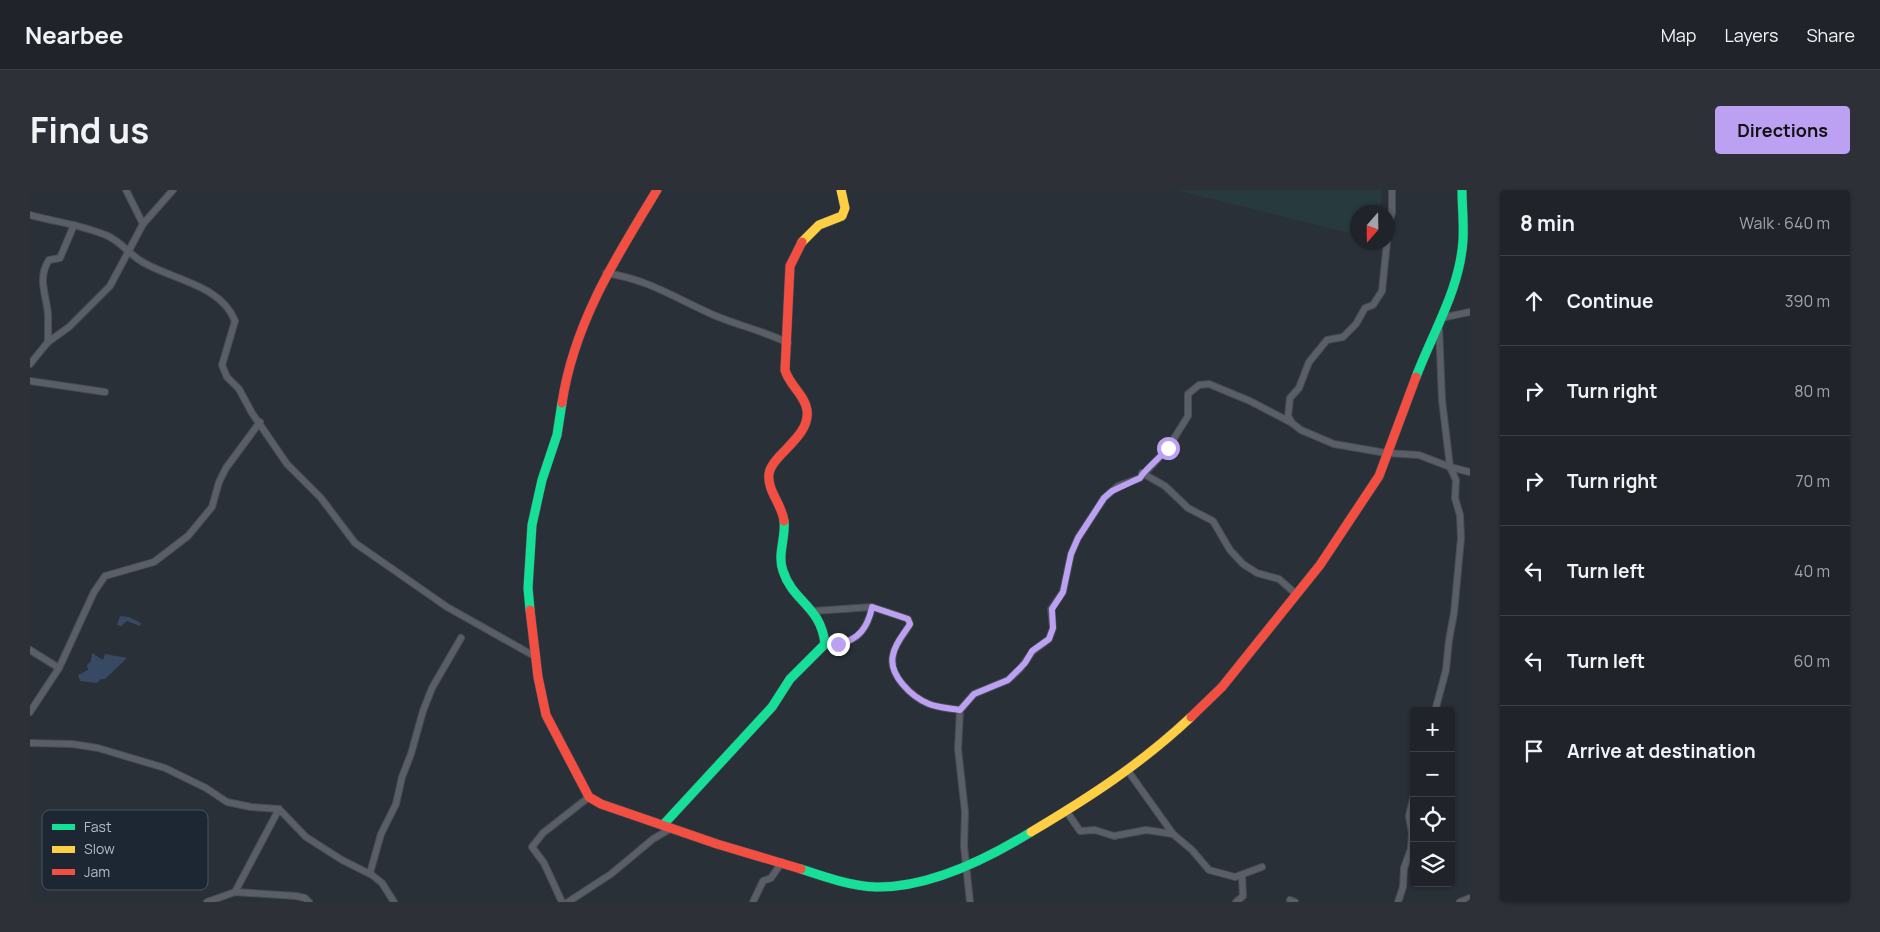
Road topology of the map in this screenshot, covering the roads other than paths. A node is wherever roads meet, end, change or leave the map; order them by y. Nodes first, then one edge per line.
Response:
1 (126, 190) edge
2 (173, 190) edge
3 (657, 190) edge
4 (841, 190) edge
5 (1392, 190) edge
6 (1462, 190) edge
7 (1392, 205) edge
8 (30, 215) edge
9 (143, 224) junction
10 (74, 225) junction
11 (135, 239) junction
12 (118, 242) junction
13 (129, 250) junction
14 (1386, 250) edge
15 (606, 273) junction
16 (1470, 312) edge
17 (1440, 321) junction
18 (48, 342) junction
19 (788, 343) junction
20 (30, 364) edge
21 (30, 381) edge
22 (105, 392) dead end
23 (260, 422) junction
24 (1292, 423) junction
25 (1386, 453) junction
26 (1450, 467) junction
27 (1142, 472) junction
28 (1470, 472) edge
29 (1296, 594) junction
30 (872, 607) junction
31 (814, 611) junction
32 (462, 638) dead end
33 (824, 646) junction
34 (30, 650) edge
35 (537, 658) junction
36 (59, 668) junction
37 (1436, 707) edge
38 (960, 710) junction
39 (30, 712) edge
40 (30, 743) edge
41 (1128, 771) junction
42 (590, 796) junction
43 (1414, 797) edge
44 (279, 809) junction
45 (1067, 812) junction
46 (666, 827) junction
47 (1173, 834) junction
48 (782, 862) junction
49 (966, 866) junction
50 (1262, 867) dead end
51 (370, 873) junction
52 (1242, 876) junction
53 (235, 892) junction
54 (1470, 898) edge
55 (207, 902) edge
56 (309, 902) edge
57 (394, 902) edge
58 (562, 902) edge
59 (568, 902) edge
60 (753, 902) edge
61 (970, 902) edge
62 (1236, 902) edge
63 (1398, 902) edge
64 (1460, 902) edge

1 - 9 street
2 - 9 street
3 - 15 street
4 - 19 street
5 - 7 street
6 - 17 street
8 - 10 street
9 - 11 street
10 - 12 street
10 - 18 street
11 - 12 street
11 - 13 street
12 - 13 street
13 - 18 street
13 - 23 street
14 - 24 street
15 - 19 street
15 - 35 street
16 - 17 street
17 - 25 street
17 - 26 street
18 - 20 street
19 - 31 street
21 - 22 street
23 - 35 street
23 - 36 street
24 - 25 street
24 - 27 street
25 - 26 street
25 - 29 street
26 - 28 street
26 - 37 street
27 - 29 street
27 - 38 street
29 - 41 street
30 - 31 street
30 - 33 street
30 - 38 street
31 - 33 street
32 - 51 street
33 - 46 street
34 - 36 street
35 - 42 street
36 - 39 street
38 - 49 street
40 - 44 street
41 - 45 street
41 - 47 street
42 - 46 street
42 - 58 street
43 - 63 street
44 - 51 street
44 - 53 street
45 - 47 street
45 - 49 street
46 - 48 street
46 - 59 street
47 - 52 street
48 - 49 street
48 - 60 street
49 - 61 street
50 - 52 street
51 - 57 street
52 - 62 street
53 - 55 street
53 - 56 street
54 - 64 street

